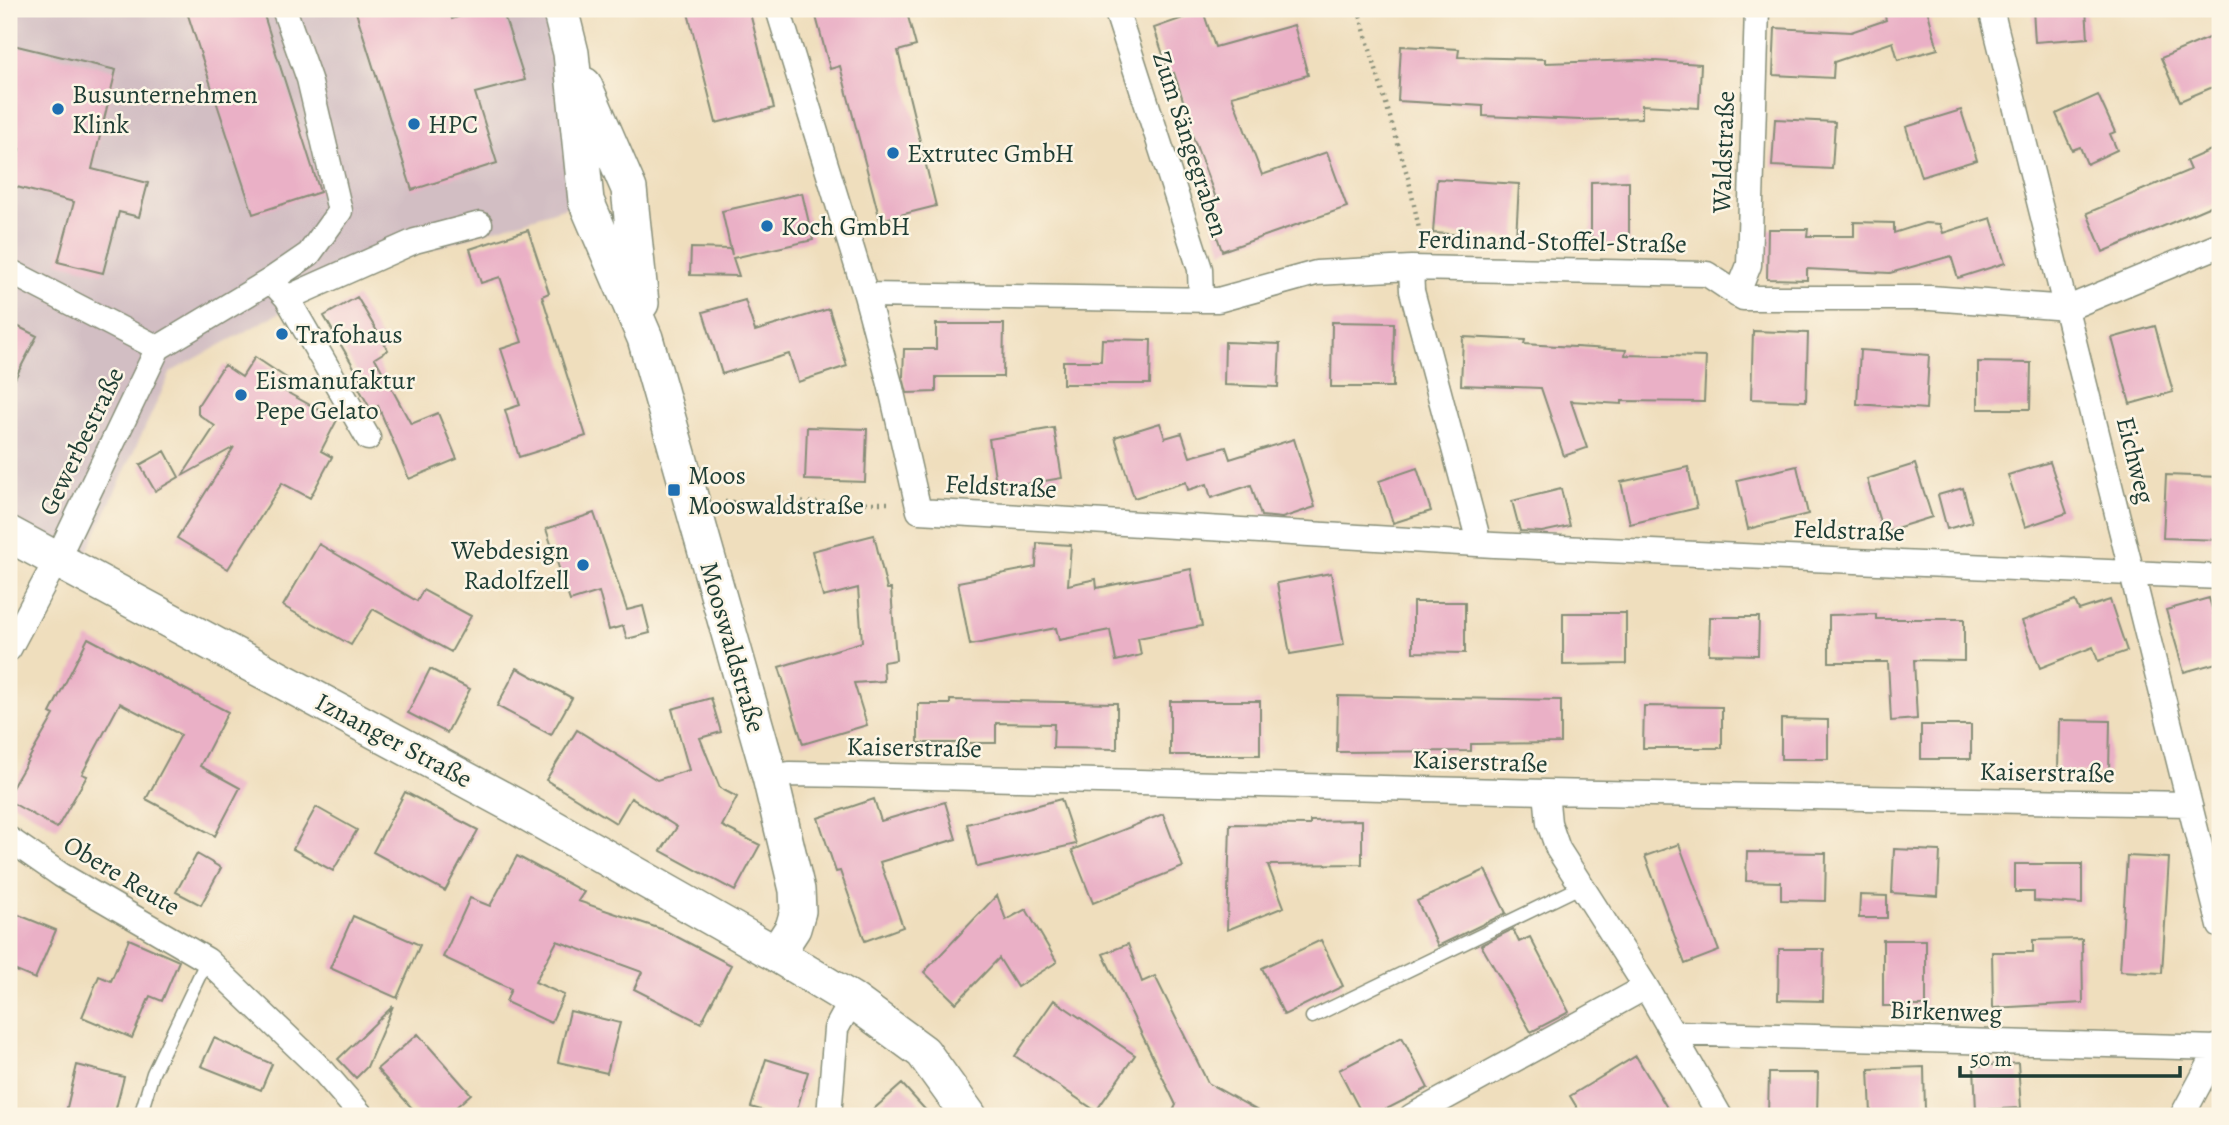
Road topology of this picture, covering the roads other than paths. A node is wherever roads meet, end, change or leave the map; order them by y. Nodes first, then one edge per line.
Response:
1 (284, 9) edge
2 (560, 9) edge
3 (778, 9) edge
4 (1116, 9) edge
5 (1757, 9) edge
6 (1991, 9) edge
7 (480, 224) dead end
8 (2220, 245) edge
9 (1417, 269) junction
10 (9, 271) edge
11 (279, 289) junction
12 (866, 295) junction
13 (1737, 295) junction
14 (1201, 299) junction
15 (2068, 308) junction
16 (158, 348) junction
17 (368, 438) dead end
18 (9, 534) edge
19 (1475, 544) junction
20 (57, 559) junction
21 (2133, 572) junction
22 (2220, 577) edge
23 (9, 649) edge
24 (770, 777) junction
25 (1546, 792) junction
26 (2189, 804) junction
27 (9, 839) edge
28 (1580, 887) junction
29 (2220, 926) edge
30 (776, 954) junction
31 (206, 960) junction
32 (1646, 987) junction
33 (852, 1000) junction
34 (1312, 1017) dead end
35 (1672, 1033) junction
36 (2220, 1047) edge
37 (141, 1116) edge
38 (362, 1116) edge
39 (829, 1116) edge
40 (968, 1116) edge
41 (1412, 1116) edge
42 (1720, 1116) edge
43 (2182, 1116) edge

1 - 11 street, Gewerbestraße
2 - 24 main road, Mooswaldstraße
3 - 12 street, Feldstraße
4 - 14 street, Zum Sängegraben
5 - 13 street, Waldstraße
6 - 15 street, Eichweg
7 - 11 street, Gewerbestraße
8 - 15 street, Ferdinand-Stoffel-Straße
9 - 13 street, Ferdinand-Stoffel-Straße
9 - 14 street, Ferdinand-Stoffel-Straße
9 - 19 street
10 - 16 street, Gewerbestraße
11 - 16 street, Gewerbestraße
11 - 17 street
12 - 14 street, Ferdinand-Stoffel-Straße
12 - 19 street, Feldstraße
13 - 15 street, Ferdinand-Stoffel-Straße
15 - 21 street, Eichweg
16 - 20 street, Gewerbestraße
18 - 20 main road, Iznanger Straße
19 - 21 street, Feldstraße
20 - 23 street, Gewerbestraße
20 - 30 main road, Iznanger Straße
21 - 22 street, Feldstraße
21 - 26 street, Eichweg
24 - 25 street, Kaiserstraße
24 - 30 main road, Mooswaldstraße
25 - 26 street, Kaiserstraße
25 - 28 street
26 - 29 street, Eichweg
27 - 31 street, Obere Reute
28 - 32 street
28 - 34 lane
30 - 33 main road, Iznanger Straße
31 - 37 lane
31 - 38 street, Obere Reute
32 - 35 street
32 - 41 street
33 - 39 street
33 - 40 main road, Iznanger Straße
35 - 36 street, Birkenweg
35 - 42 street
36 - 43 street

